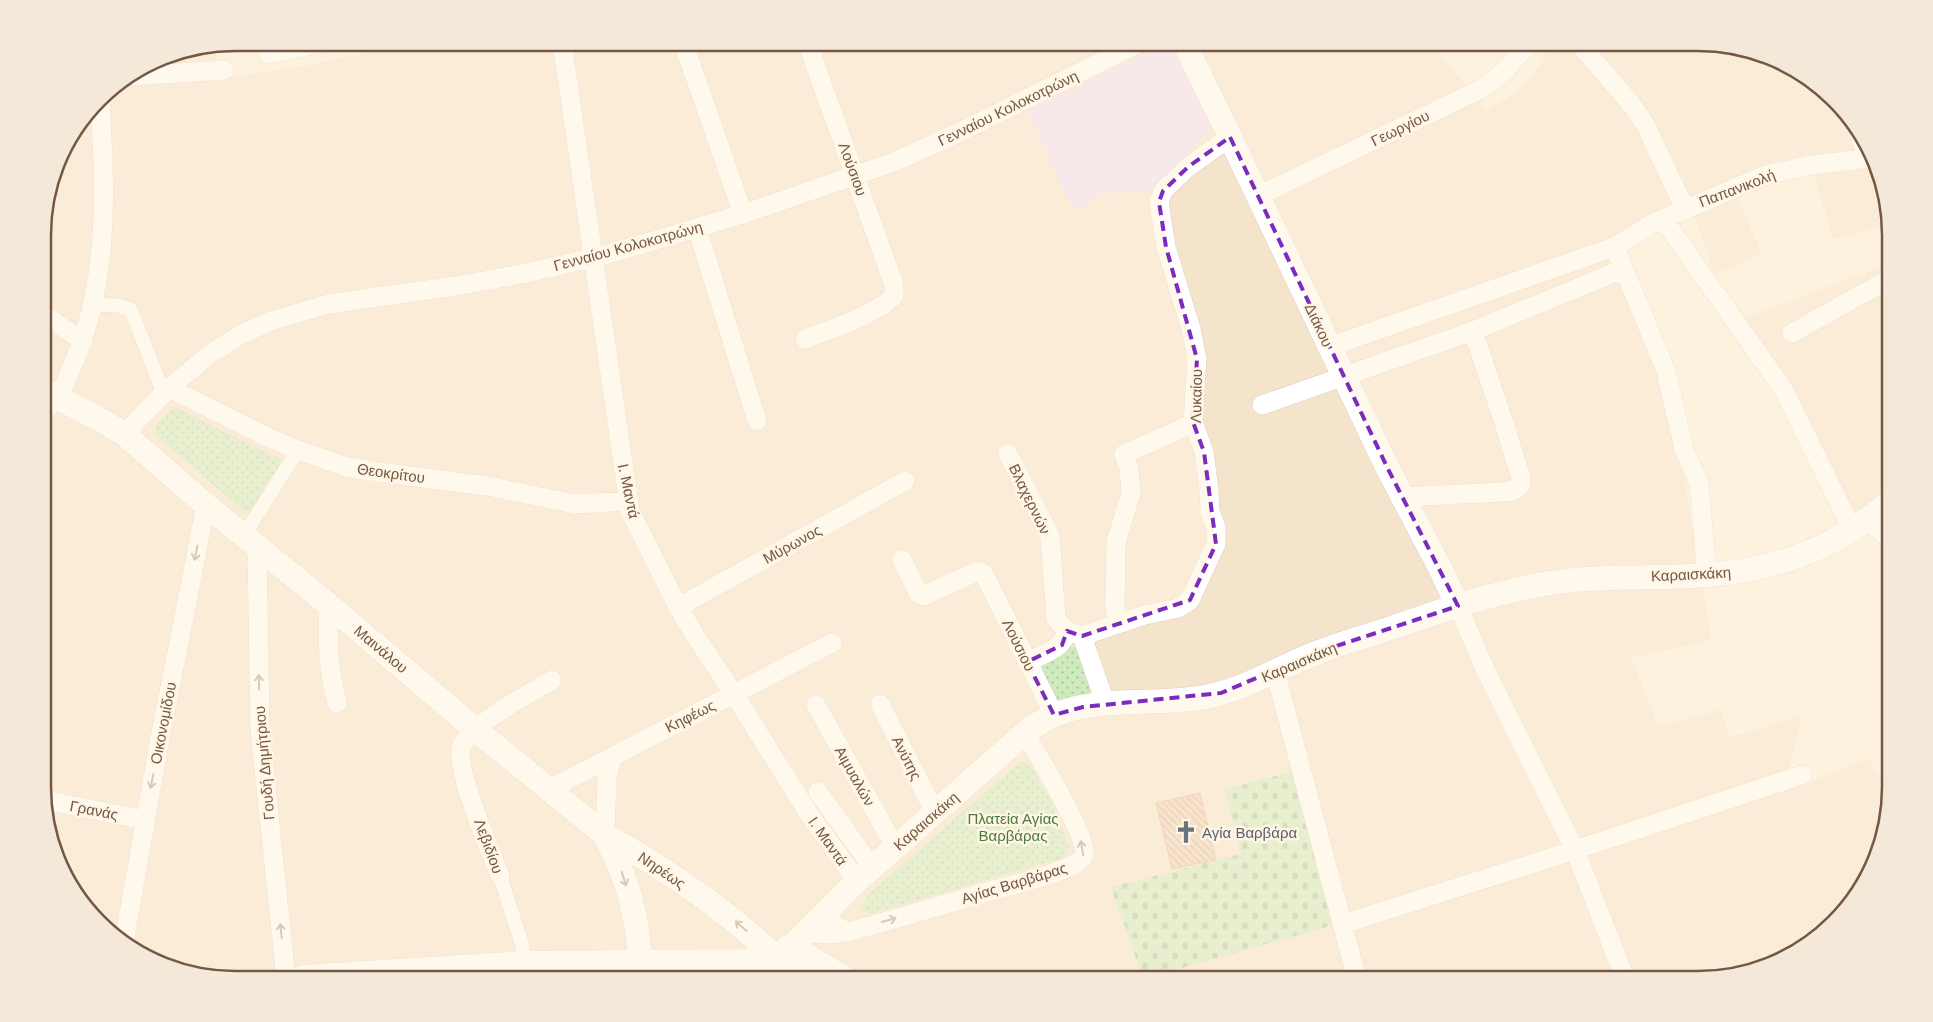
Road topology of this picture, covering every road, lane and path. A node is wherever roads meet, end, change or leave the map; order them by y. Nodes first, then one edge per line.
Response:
1 (284, 51) edge
2 (563, 51) edge
3 (686, 51) edge
4 (810, 51) edge
5 (1123, 51) edge
6 (1188, 51) edge
7 (1522, 51) edge
8 (1586, 51) edge
9 (270, 54) dead end
10 (224, 70) dead end
11 (145, 75) edge
12 (100, 110) edge
13 (1230, 137) junction
14 (1865, 158) edge
15 (856, 176) junction
16 (1258, 196) junction
17 (1685, 209) junction
18 (742, 214) junction
19 (1663, 219) junction
20 (696, 228) junction
21 (1614, 247) junction
22 (594, 258) junction
23 (1624, 269) junction
24 (1882, 283) edge
25 (93, 306) junction
26 (51, 319) edge
27 (1473, 331) junction
28 (1792, 333) dead end
29 (805, 339) dead end
30 (83, 341) junction
31 (1329, 347) junction
32 (1343, 377) junction
33 (166, 391) junction
34 (51, 395) edge
35 (51, 401) edge
36 (1262, 405) dead end
37 (757, 421) dead end
38 (1193, 422) junction
39 (124, 434) junction
40 (298, 450) junction
41 (1008, 454) dead end
42 (905, 481) dead end
43 (1402, 497) junction
44 (628, 501) junction
45 (206, 505) junction
46 (1882, 507) edge
47 (1859, 524) junction
48 (1882, 536) edge
49 (250, 541) junction
50 (902, 560) dead end
51 (1707, 575) junction
52 (329, 605) junction
53 (1458, 606) junction
54 (678, 607) junction
55 (1118, 624) junction
56 (1075, 634) junction
57 (832, 642) dead end
58 (1027, 662) junction
59 (1275, 671) junction
60 (552, 680) dead end
61 (734, 694) junction
62 (337, 703) dead end
63 (880, 704) dead end
64 (1106, 704) junction
65 (816, 705) dead end
66 (1054, 716) junction
67 (476, 730) junction
68 (1025, 733) junction
69 (612, 757) junction
70 (1802, 775) dead end
71 (548, 790) junction
72 (818, 792) dead end
73 (52, 802) edge
74 (934, 813) junction
75 (145, 820) junction
76 (605, 835) junction
77 (895, 848) junction
78 (1575, 850) junction
79 (865, 874) junction
80 (500, 876) joint
81 (825, 914) junction
82 (1343, 924) junction
83 (854, 930) junction
84 (125, 935) edge
85 (792, 946) junction
86 (526, 965) junction
87 (285, 971) edge
88 (476, 971) edge
89 (625, 971) edge
90 (642, 971) edge
91 (654, 971) edge
92 (797, 971) edge
93 (830, 971) edge
94 (1355, 971) edge
95 (1622, 971) edge

1 - 9 street
2 - 22 street, Ι. Μαντά
3 - 18 street
4 - 15 street, Λούσιου
5 - 15 street, Γενναίου Κολοκοτρώνη
6 - 13 street, Διάκου
7 - 16 street, Γεωργίου
8 - 17 street
10 - 11 street
12 - 25 street
13 - 16 street, Διάκου
13 - 38 street, Λυκαίου
14 - 17 street, Παπανικολή
15 - 18 street, Γενναίου Κολοκοτρώνη
15 - 29 street, Λούσιου
16 - 31 street, Διάκου
17 - 19 street, Παπανικολή
18 - 20 street, Γενναίου Κολοκοτρώνη
19 - 21 street, Παπανικολή
19 - 47 street
20 - 22 street, Γενναίου Κολοκοτρώνη
20 - 37 street
21 - 23 street
21 - 31 street, Παπανικολή
22 - 33 street, Γενναίου Κολοκοτρώνη
22 - 44 street, Ι. Μαντά
23 - 27 street
23 - 51 street
24 - 28 street
25 - 30 street
25 - 33 street
26 - 30 street
27 - 32 street
27 - 43 street
30 - 34 street
31 - 32 street, Διάκου
32 - 36 street
32 - 43 street, Διάκου
33 - 39 street, Γενναίου Κολοκοτρώνη
33 - 40 street, Θεοκρίτου
35 - 39 street, Μαινάλου
38 - 55 street
38 - 55 street, Λυκαίου
39 - 45 street, Μαινάλου
40 - 44 street, Θεοκρίτου
40 - 49 street
41 - 56 street, Βλαχερνών
42 - 54 street, Μύρωνος
43 - 53 street, Διάκου
44 - 54 street, Ι. Μαντά
45 - 49 street, Μαινάλου
45 -> 75 street, Οικονομίδου
46 - 47 street, Καραισκάκη
47 - 48 street
47 - 51 street, Καραισκάκη
49 - 52 street, Μαινάλου
87 -> 49 street, Γουδή Δημήτριου
50 - 58 street, Λούσιου
51 - 53 street, Καραισκάκη
52 - 62 street
52 - 67 street, Μαινάλου
53 - 59 street, Καραισκάκη
53 - 78 street
54 - 61 street, Ι. Μαντά
55 - 56 street, Λυκαίου
56 - 58 street
56 - 64 street, Βλαχερνών
57 - 61 street, Κηφέως
58 - 66 street, Λούσιου
59 - 64 street, Καραισκάκη
59 - 82 street
60 - 67 street, Λεβιδίου
61 - 69 street, Κηφέως
61 - 79 street, Ι. Μαντά
63 - 74 street, Ανύτης
64 - 66 street, Καραισκάκη
65 - 77 street, Αιμυαλών
66 - 68 street, Καραισκάκη
67 - 71 street, Μαινάλου
67 - 80 street, Λεβιδίου
68 - 74 street, Καραισκάκη
83 -> 68 street, Αγίας Βαρβάρας
69 - 71 street, Κηφέως
69 - 76 street
70 - 78 street
71 - 76 street, Μαινάλου
72 - 79 street
73 - 75 street, Γρανάς
74 - 77 street, Καραισκάκη
75 - 84 street, Οικονομίδου
85 -> 76 street, Νηρέως
76 -> 90 street, Μαινάλου
77 - 79 street, Καραισκάκη
78 - 82 street
78 - 95 street
79 - 81 street, Καραισκάκη
80 - 86 street, Λεβιδίου
81 - 83 lane
81 - 85 street, Καραισκάκη
82 - 94 street
83 - 85 street, Αγίας Βαρβάρας
85 - 91 main road
85 - 92 street, Νηρέως
85 - 93 main road
86 - 88 main road
86 - 89 main road

